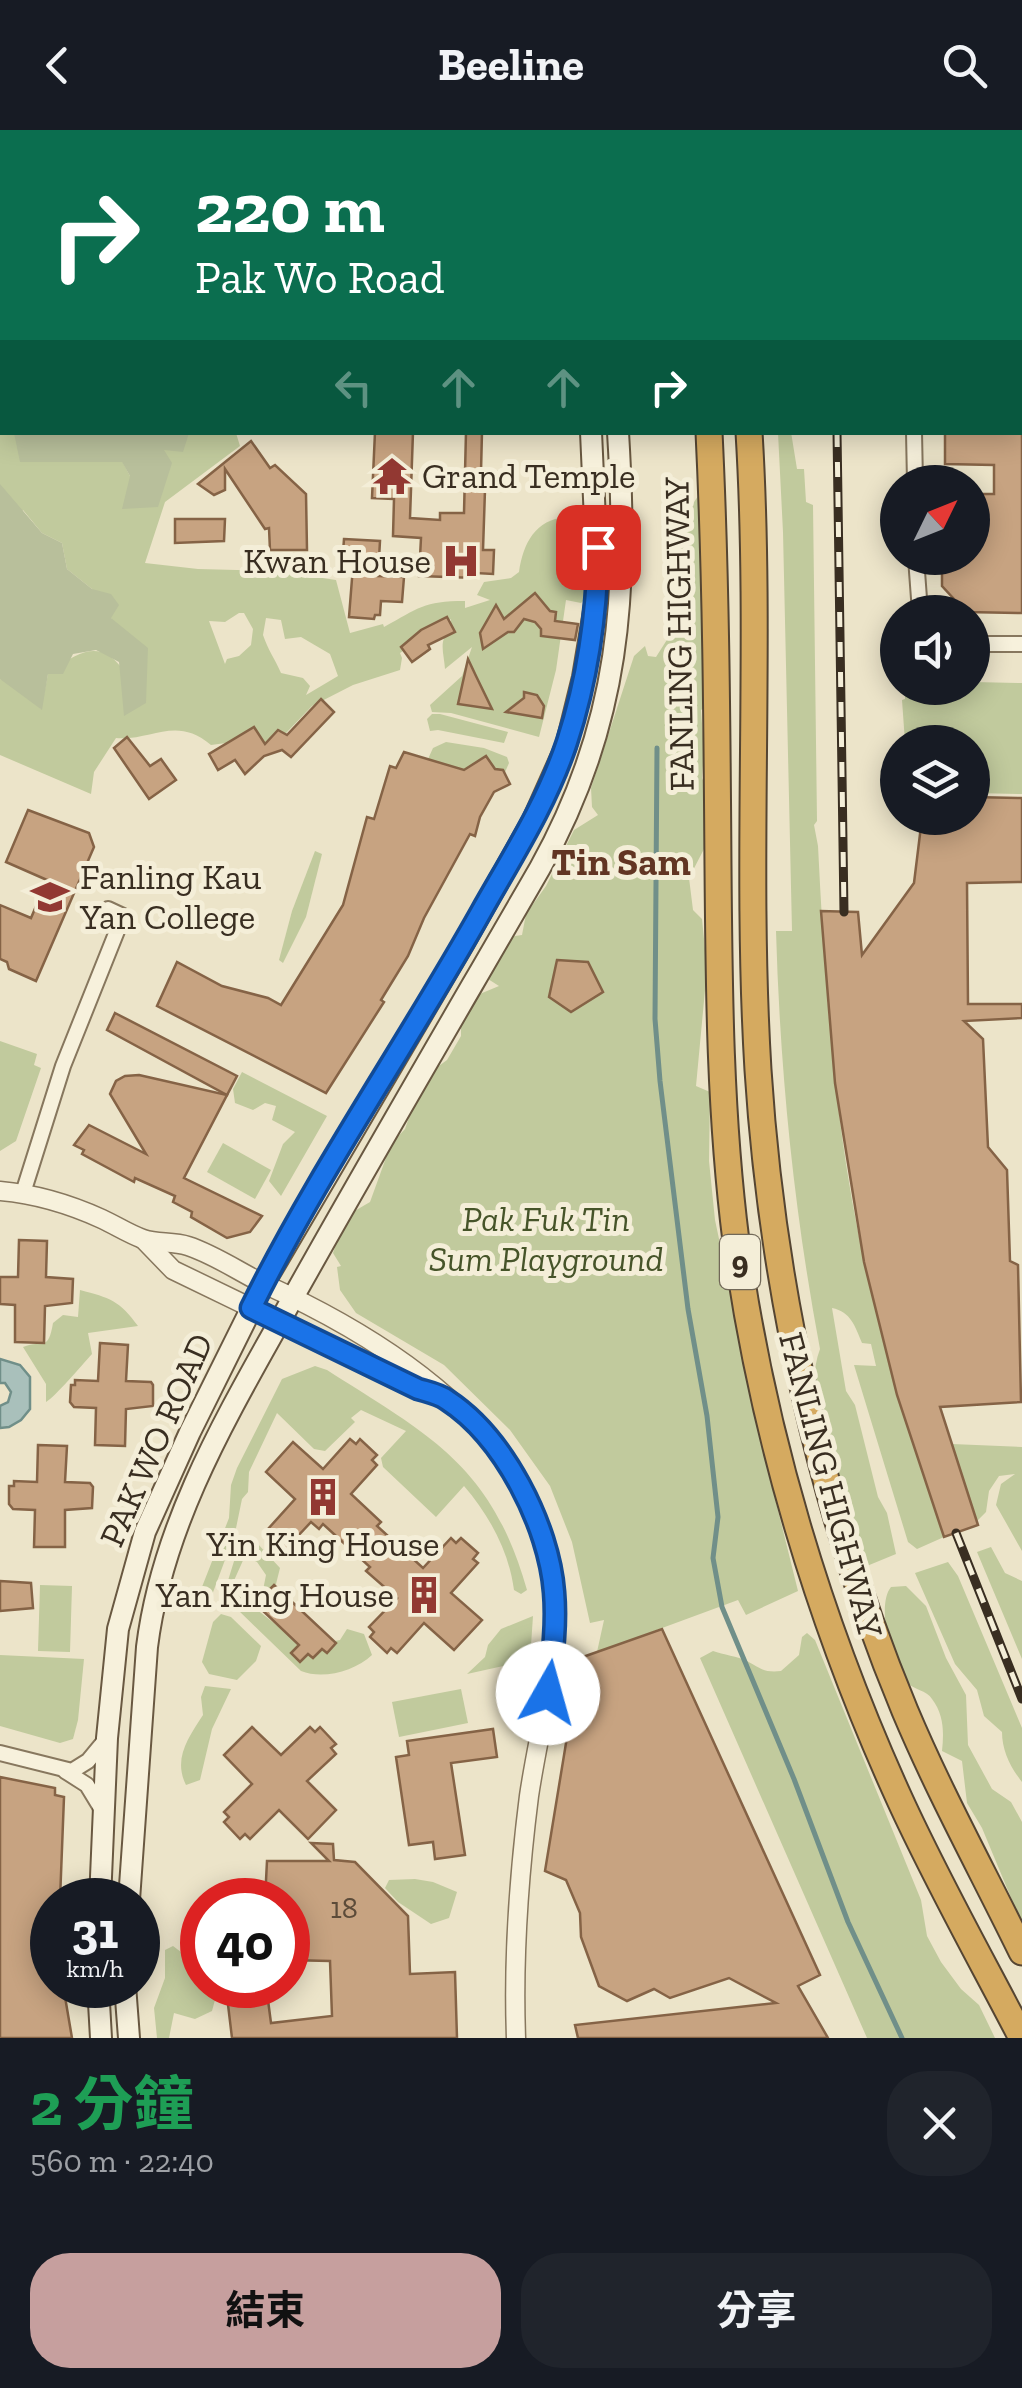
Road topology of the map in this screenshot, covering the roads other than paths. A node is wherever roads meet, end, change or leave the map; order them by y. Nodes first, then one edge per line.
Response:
1 (591, 435) edge
2 (618, 435) edge
3 (709, 435) edge
4 (749, 435) edge
5 (914, 435) edge
6 (914, 465) edge
7 (990, 644) edge
8 (1022, 644) edge
9 (108, 909) dead end
10 (0, 1191) edge
11 (22, 1193) junction
12 (144, 1240) junction
13 (264, 1283) junction
14 (294, 1296) junction
15 (251, 1308) junction
16 (280, 1322) junction
17 (445, 1398) junction
18 (107, 1738) junction
19 (0, 1753) edge
20 (60, 1768) junction
21 (104, 1812) junction
22 (101, 1878) edge
23 (130, 1878) edge
24 (1022, 1952) edge
25 (100, 2008) edge
26 (127, 2008) edge
27 (102, 2038) edge
28 (129, 2038) edge
29 (516, 2038) edge
30 (1022, 2038) edge

1 - 13 main road, PAK WO ROAD
2 - 14 main road, PAK WO ROAD
3 - 30 highway, FANLING HIGHWAY / 9
4 - 24 highway, FANLING HIGHWAY / 9
5 - 6 street
7 - 8 street
9 - 11 street
10 - 11 street
11 - 12 street
12 - 13 street
12 - 15 street
13 - 14 street
13 - 15 main road, PAK WO ROAD
14 - 16 main road, PAK WO ROAD
14 - 17 street
15 - 16 street
15 - 18 main road, PAK WO ROAD
16 - 17 street
16 - 23 main road, PAK WO ROAD
17 - 29 street
18 - 20 street
18 - 21 main road, PAK WO ROAD
19 - 20 street
20 - 21 street
21 - 22 main road, PAK WO ROAD
25 - 27 main road
26 - 28 main road

